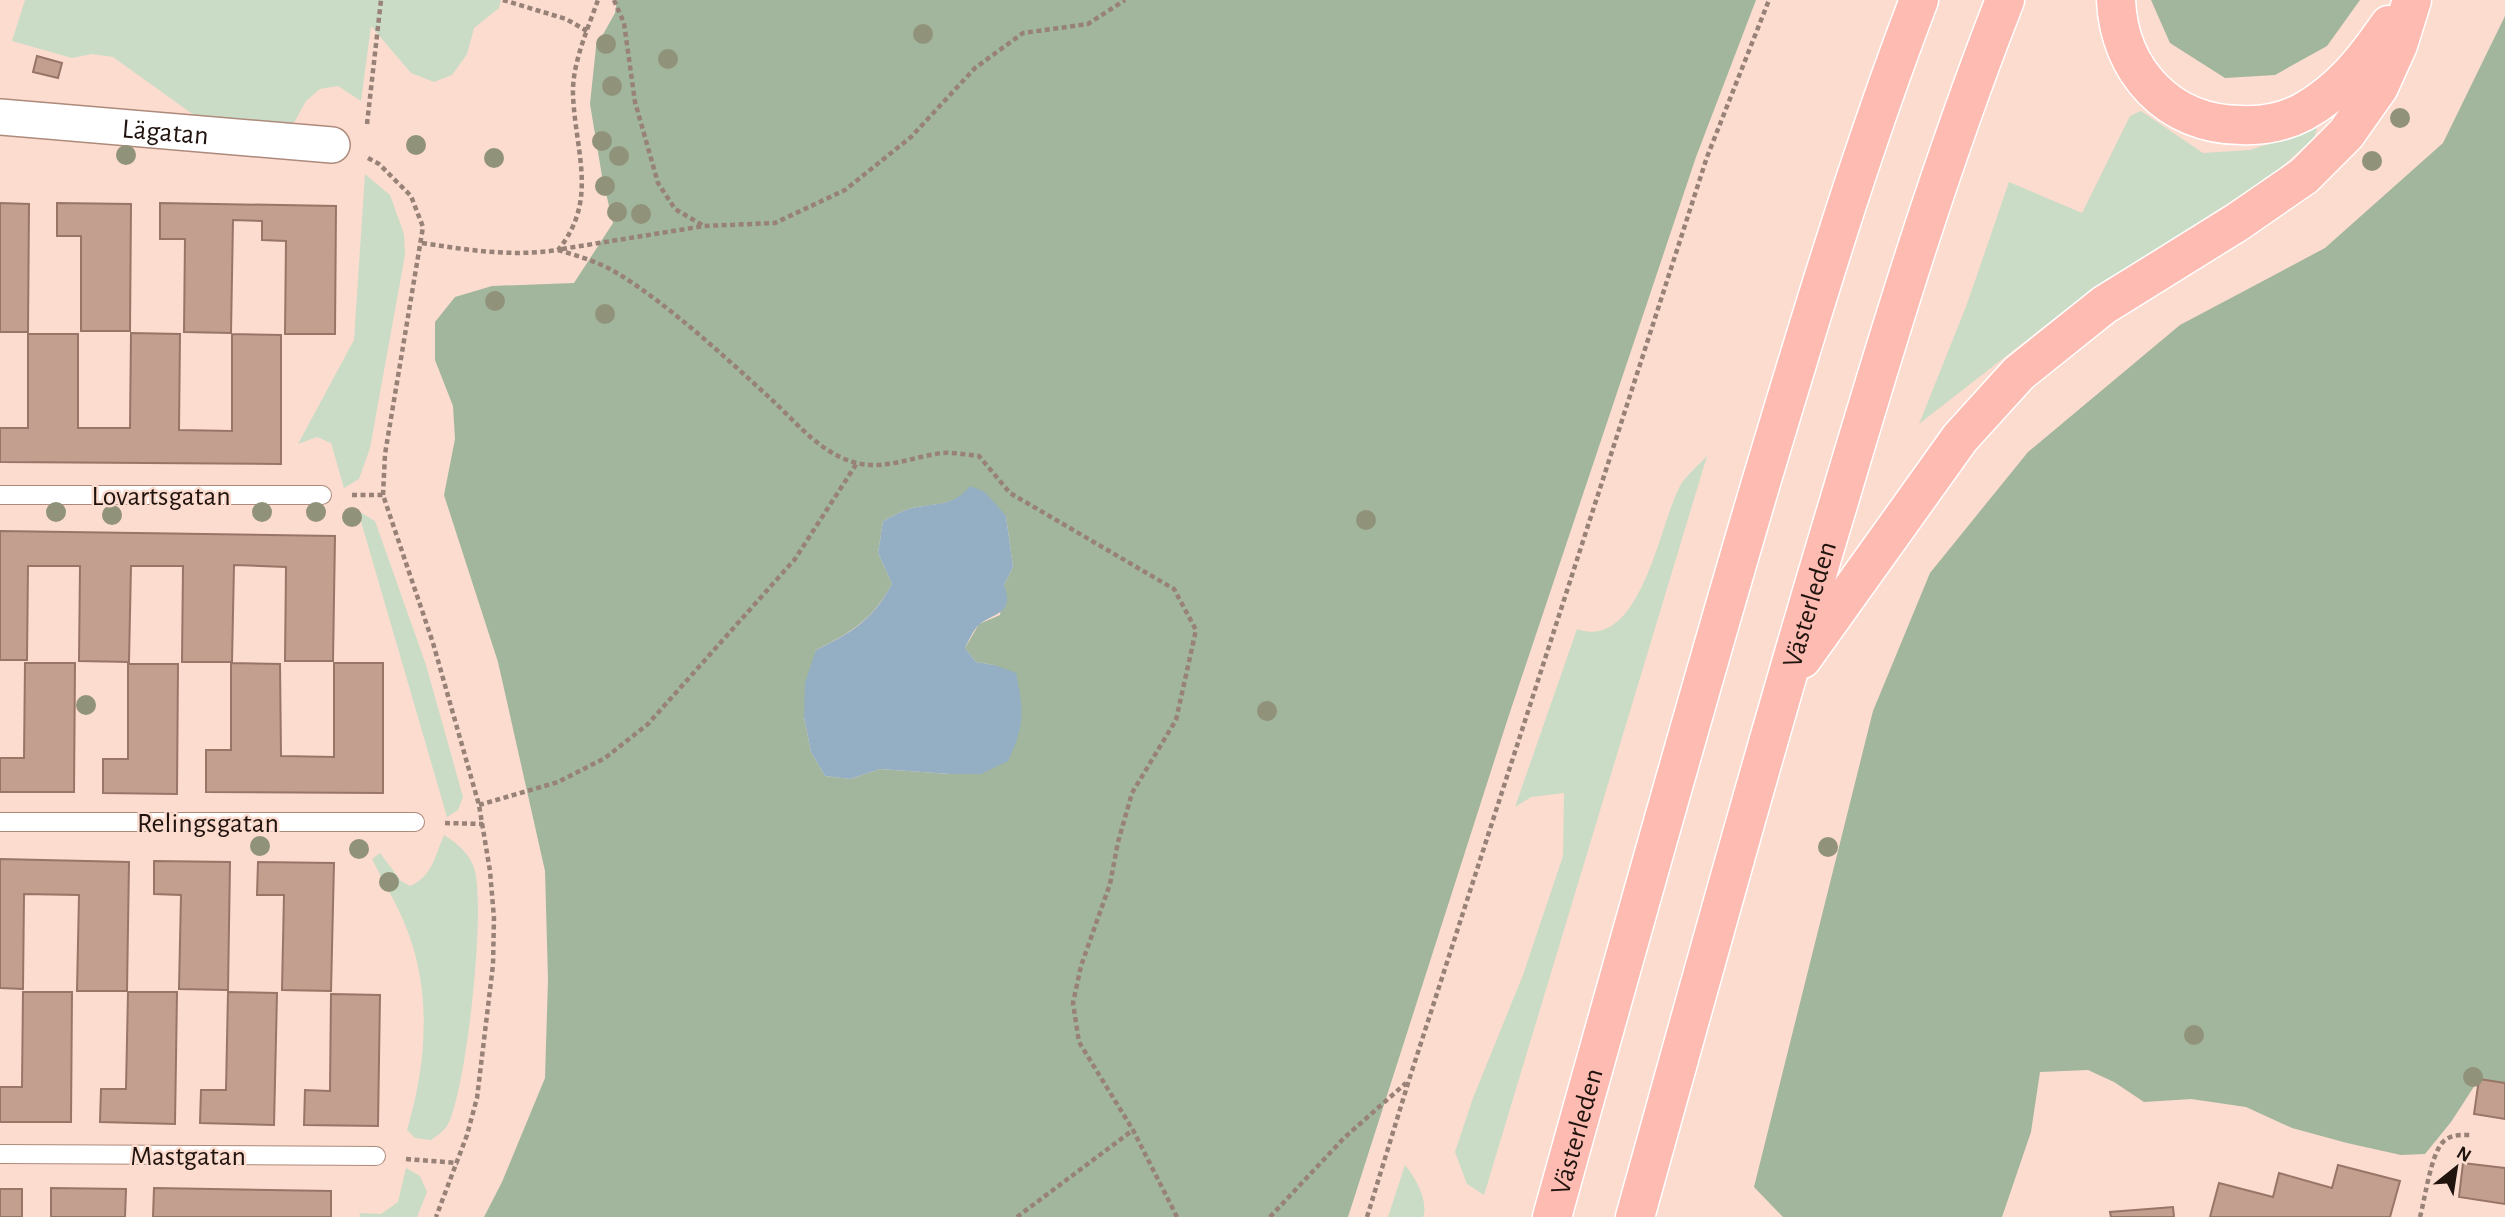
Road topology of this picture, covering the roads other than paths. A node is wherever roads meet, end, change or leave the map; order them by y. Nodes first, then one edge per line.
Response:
1 (1919, 0) edge
2 (2004, 0) edge
3 (2116, 0) edge
4 (2406, 0) edge
5 (2412, 0) edge
6 (0, 117) edge
7 (347, 150) road end
8 (0, 495) edge
9 (322, 495) dead end
10 (1783, 687) junction
11 (0, 822) edge
12 (415, 822) dead end
13 (0, 1154) edge
14 (376, 1156) road end
15 (1552, 1217) edge
16 (1635, 1217) edge

1 - 15 highway, Västerleden
2 - 10 highway, Västerleden
3 - 4 highway
5 - 10 highway
6 - 7 street, Lägatan
8 - 9 lane, Lovartsgatan
10 - 16 highway, Västerleden
11 - 12 lane, Relingsgatan
13 - 14 lane, Mastgatan

